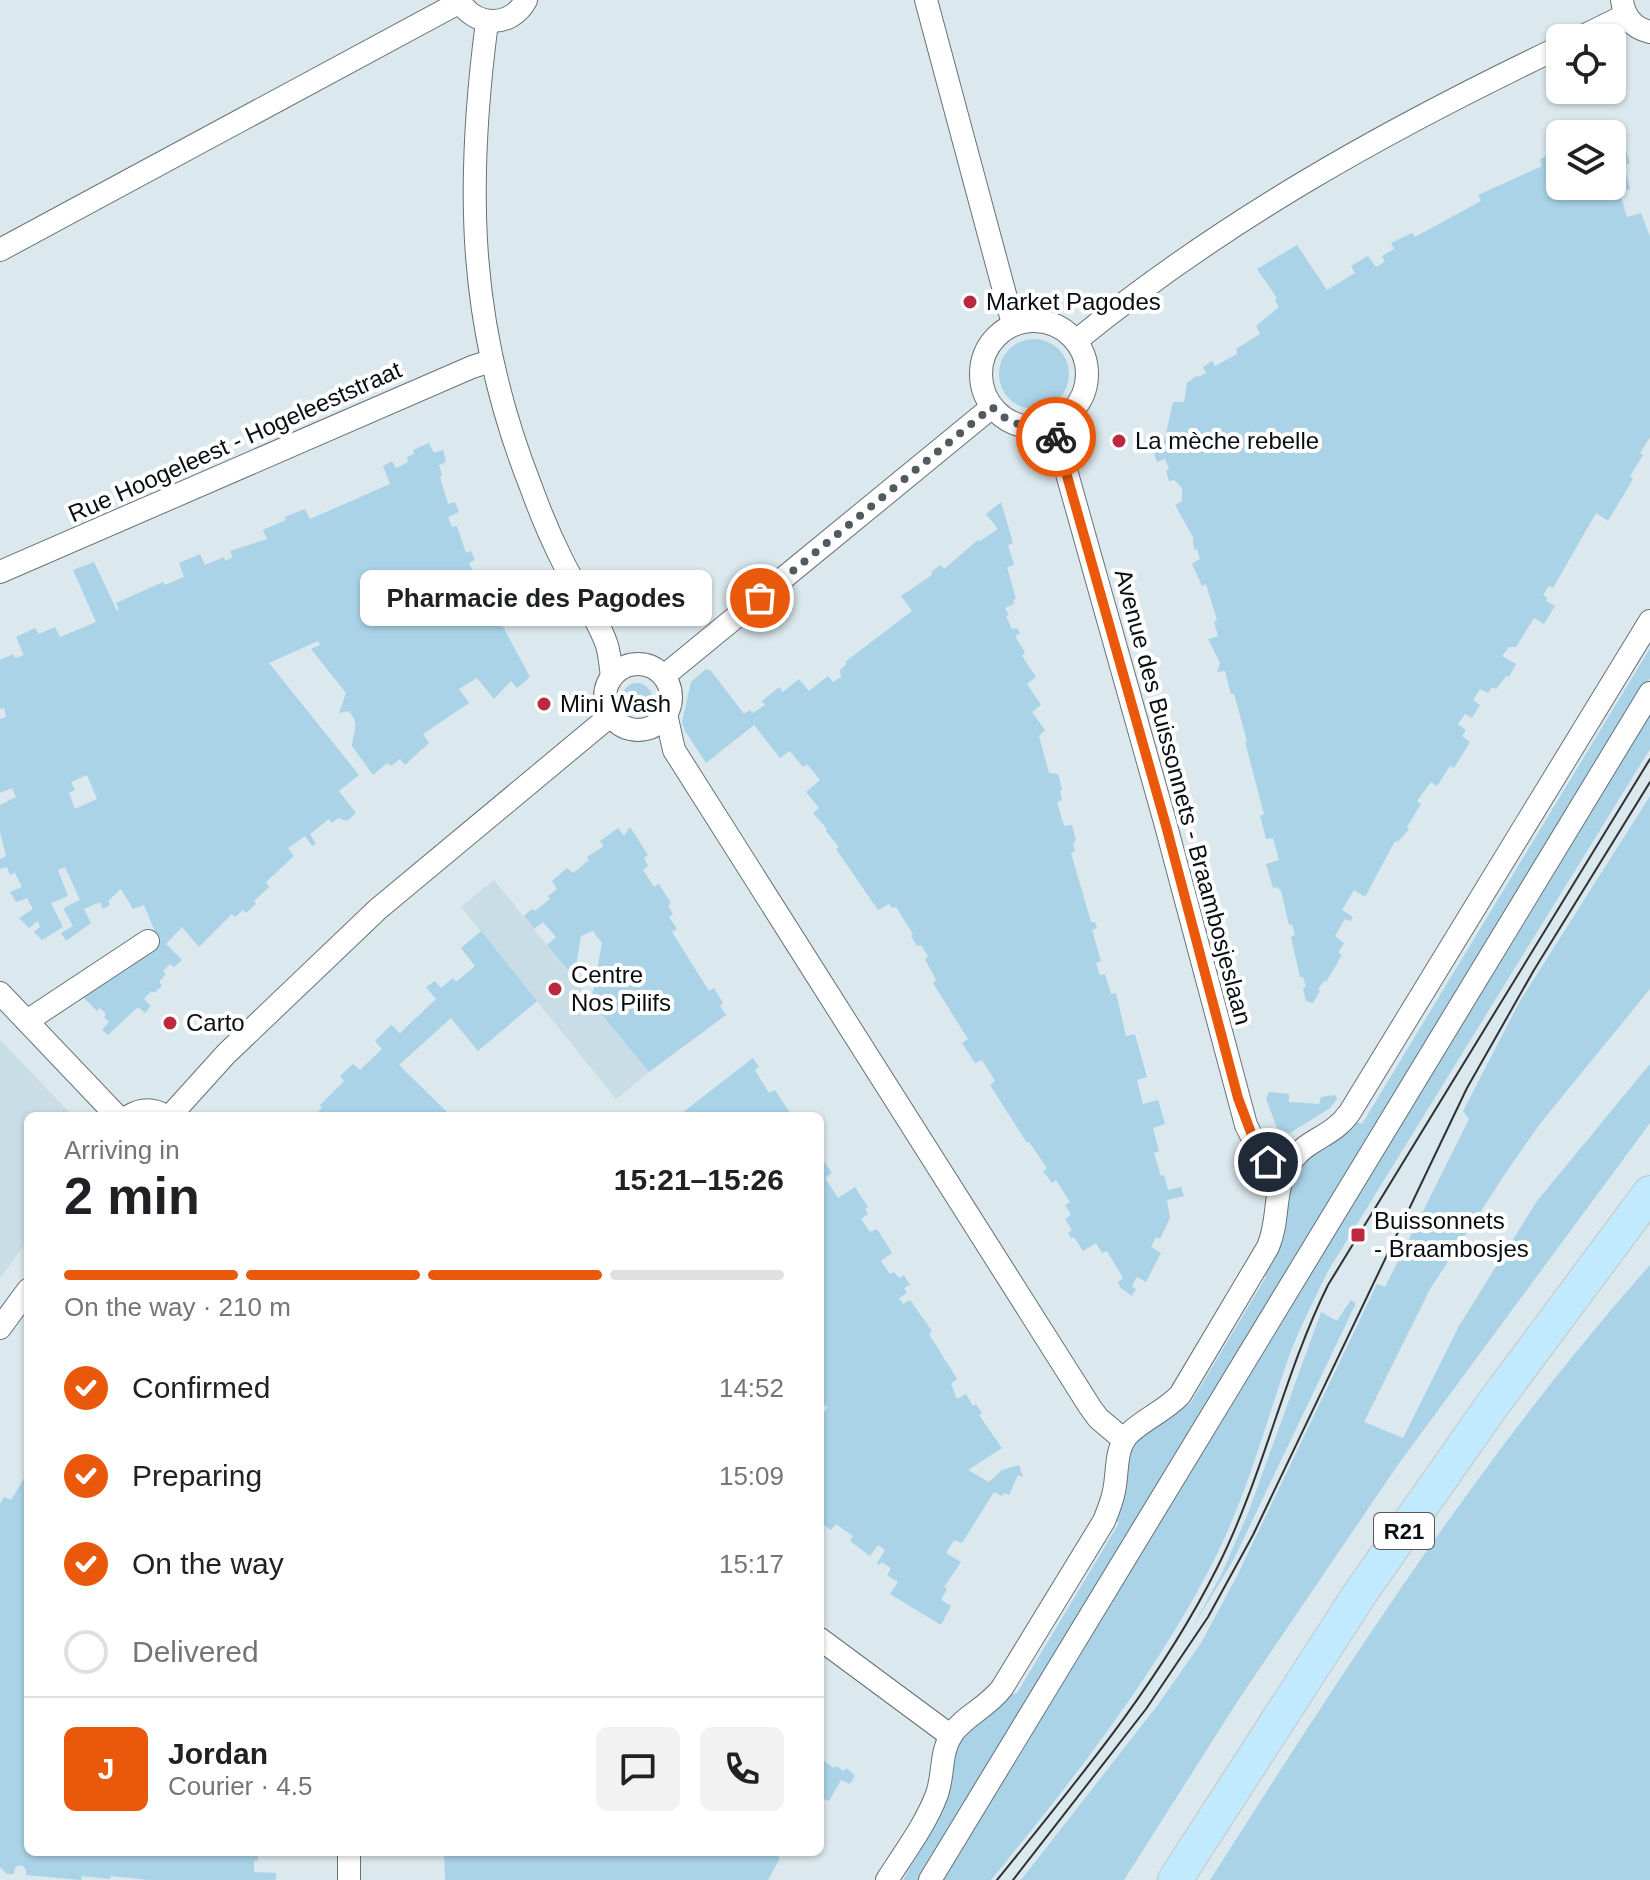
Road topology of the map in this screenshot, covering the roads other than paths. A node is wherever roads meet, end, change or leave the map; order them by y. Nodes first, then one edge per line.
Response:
1 (526, 0) edge
2 (926, 0) edge
3 (460, 1) edge
4 (1624, 8) edge
5 (487, 22) junction
6 (1600, 24) edge
7 (1650, 32) edge
8 (1546, 54) edge
9 (0, 250) edge
10 (1013, 324) junction
11 (1076, 341) junction
12 (491, 361) junction
13 (992, 407) junction
14 (1053, 424) junction
15 (0, 572) edge
16 (1650, 621) edge
17 (606, 641) junction
18 (633, 664) junction
19 (612, 676) junction
20 (664, 676) junction
21 (1650, 693) edge
22 (666, 714) junction
23 (610, 716) junction
24 (644, 730) junction
25 (674, 750) junction
26 (148, 941) dead end
27 (0, 993) edge
28 (27, 1021) junction
29 (113, 1112) edge
30 (136, 1112) edge
31 (158, 1112) edge
32 (172, 1112) edge
33 (1283, 1173) junction
34 (1650, 1193) edge
35 (24, 1295) edge
36 (0, 1328) edge
37 (1124, 1440) junction
38 (824, 1642) edge
39 (951, 1736) junction
40 (349, 1856) edge
41 (349, 1880) edge
42 (887, 1880) edge
43 (930, 1880) edge
44 (1175, 1880) edge

1 - 5 street
2 - 10 street
3 - 5 street
3 - 9 street
4 - 6 street
4 - 7 street
5 - 12 street
8 - 11 street
10 - 11 street
10 - 13 street
11 - 14 street
12 - 15 street, Rue Hoogeleest - Hogeleeststraat
12 - 17 street
13 - 14 street
13 - 20 street
14 - 33 street, Avenue des Buissonnets - Braambosjeslaan
16 - 33 street
17 - 18 street
17 - 19 street
18 - 19 street
18 - 20 street
19 - 23 street
20 - 22 street
21 - 43 street
22 - 24 street
22 - 25 street
23 - 24 street
23 - 32 street
24 - 25 street
25 - 37 street
26 - 28 street
27 - 28 street
28 - 29 street
30 - 31 street
33 - 37 street
34 - 44 main road, R21
35 - 36 street
37 - 39 street
38 - 39 street
39 - 42 street
40 - 41 street

